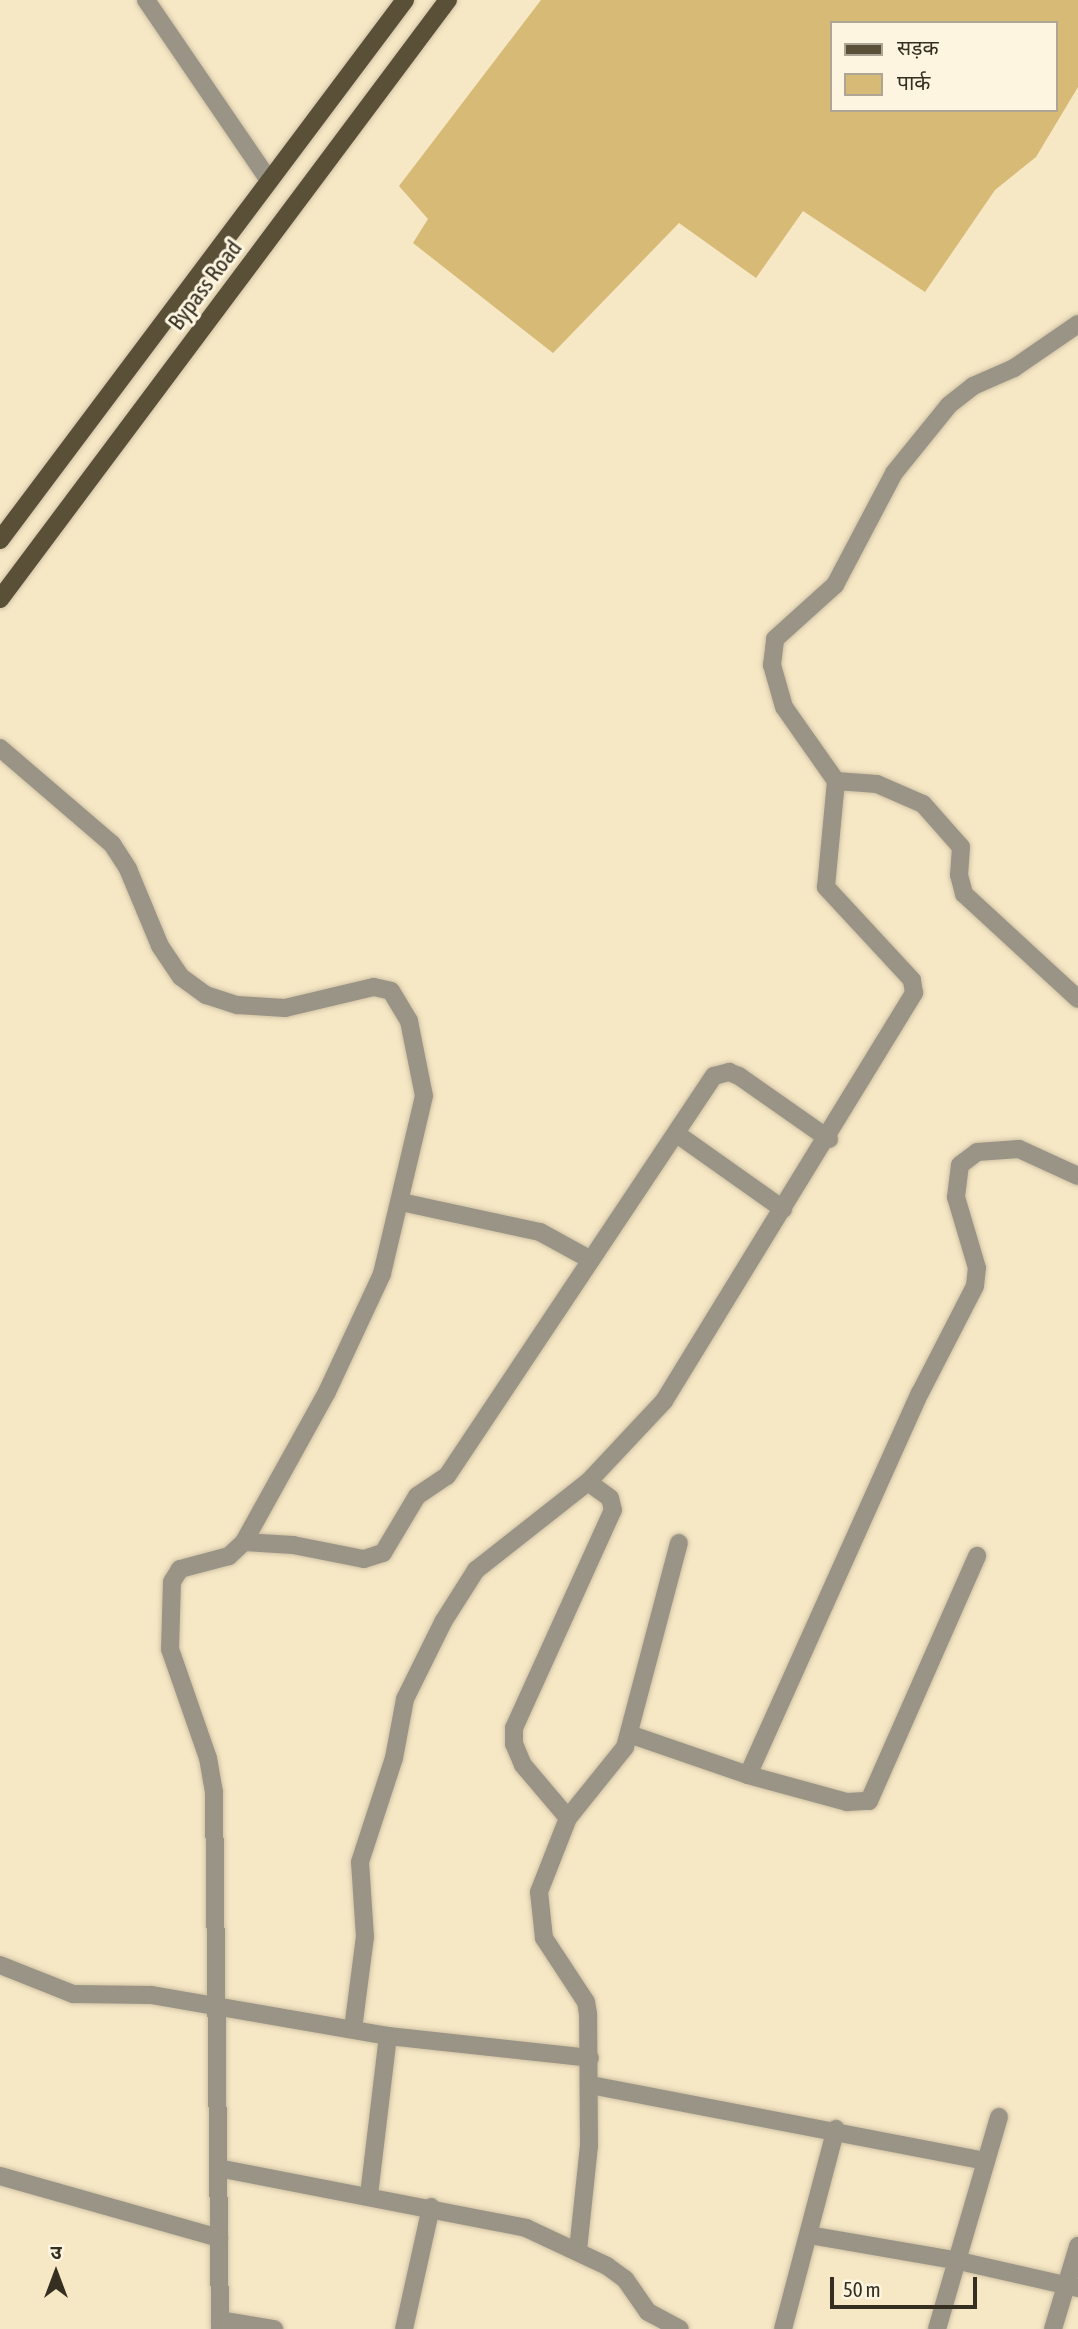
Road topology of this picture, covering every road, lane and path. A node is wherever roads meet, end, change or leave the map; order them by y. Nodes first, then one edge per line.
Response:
1 (146, 0) edge
2 (405, 0) edge
3 (448, 0) edge
4 (269, 180) junction
5 (1078, 324) edge
6 (0, 540) edge
7 (0, 599) edge
8 (0, 748) edge
9 (836, 781) junction
10 (1078, 999) edge
11 (677, 1134) junction
12 (829, 1139) junction
13 (1078, 1176) edge
14 (401, 1202) junction
15 (783, 1209) junction
16 (591, 1260) junction
17 (589, 1482) junction
18 (244, 1542) junction
19 (679, 1543) dead end
20 (976, 1556) dead end
21 (629, 1734) junction
22 (748, 1775) junction
23 (568, 1818) junction
24 (0, 1965) edge
25 (217, 2009) junction
26 (353, 2029) junction
27 (388, 2036) junction
28 (590, 2058) junction
29 (592, 2085) junction
30 (999, 2117) dead end
31 (836, 2129) junction
32 (986, 2161) junction
33 (219, 2168) junction
34 (0, 2176) edge
35 (369, 2194) junction
36 (431, 2207) junction
37 (809, 2235) junction
38 (219, 2238) junction
39 (1078, 2246) edge
40 (578, 2250) junction
41 (959, 2261) junction
42 (1072, 2286) edge
43 (645, 2321) edge
44 (220, 2325) edge
45 (274, 2329) edge
46 (404, 2329) edge
47 (680, 2329) edge
48 (783, 2329) edge
49 (937, 2329) edge
50 (1053, 2329) edge

1 - 4 street
2 - 4 main road, Bypass Road
3 - 7 main road, Bypass Road
4 - 6 main road, Bypass Road
5 - 9 street
8 - 14 street
9 - 10 street
9 - 12 street
11 - 12 street
11 - 15 street
11 - 16 street
12 - 15 street
13 - 22 street
14 - 16 street
14 - 18 street
15 - 17 street
16 - 18 street
17 - 23 street
17 - 26 street
18 - 25 street
19 - 21 street
20 - 22 street
21 - 22 street
21 - 23 street
23 - 28 street
24 - 25 street
25 - 26 street
25 - 33 street
26 - 27 street
27 - 28 street
27 - 35 street
28 - 29 street
29 - 31 street
29 - 40 street
30 - 32 street
31 - 32 street
31 - 37 street
32 - 41 street
33 - 35 street
33 - 38 street
34 - 38 street
35 - 36 street
36 - 40 street
36 - 46 street
37 - 41 street
37 - 48 street
38 - 44 street
39 - 42 street
40 - 43 street
41 - 42 street
41 - 49 street
42 - 50 street
43 - 47 street
44 - 45 street

